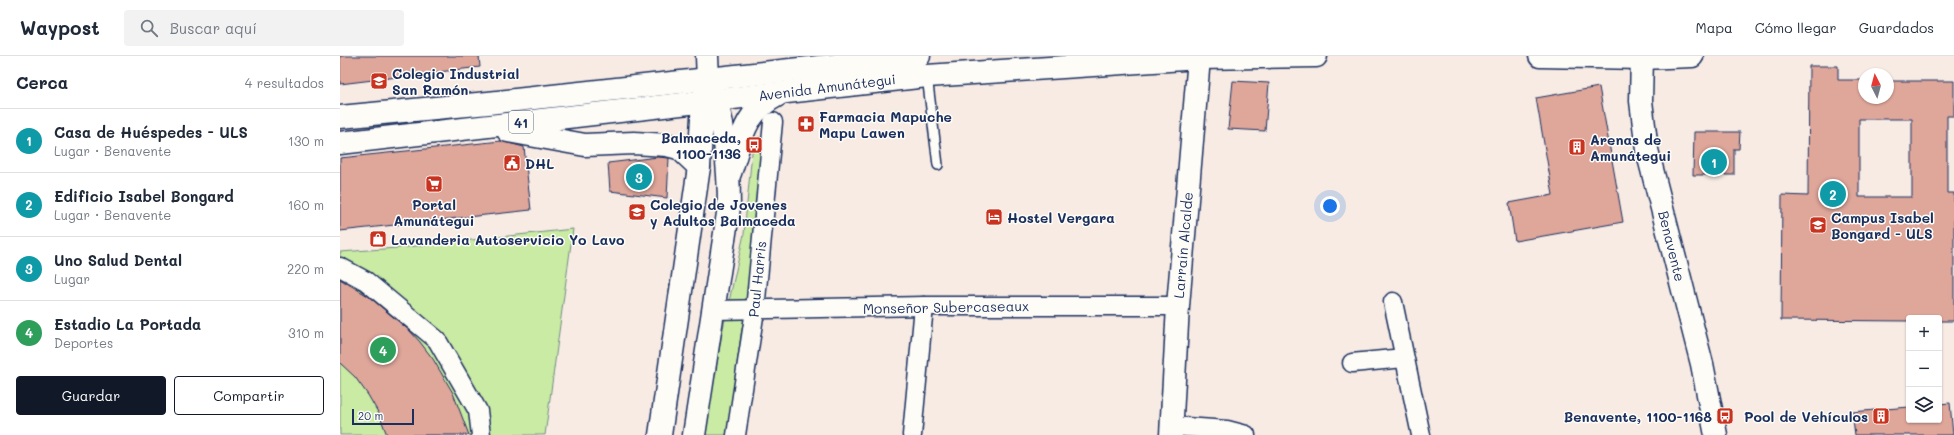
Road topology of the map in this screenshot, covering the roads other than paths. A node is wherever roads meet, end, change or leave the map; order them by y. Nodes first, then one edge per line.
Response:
1 (707, 56) edge
2 (919, 56) edge
3 (1316, 56) edge
4 (1540, 56) edge
5 (1692, 56) edge
6 (1199, 57) edge
7 (1642, 57) edge
8 (927, 76) junction
9 (708, 80) junction
10 (781, 93) junction
11 (710, 100) junction
12 (340, 118) edge
13 (773, 122) dead end
14 (479, 127) junction
15 (340, 142) edge
16 (938, 165) dead end
17 (699, 167) junction
18 (729, 176) junction
19 (340, 266) edge
20 (1393, 302) dead end
21 (924, 306) junction
22 (1178, 306) junction
23 (714, 310) junction
24 (755, 310) junction
25 (1404, 358) junction
26 (1352, 364) dead end
27 (1172, 430) edge
28 (481, 435) edge
29 (660, 435) edge
30 (694, 435) edge
31 (736, 435) edge
32 (912, 435) edge
33 (1246, 435) edge
34 (1421, 435) edge
35 (1716, 435) edge

1 - 9 main road
2 - 9 main road, Avenida Amunátegui / 41
3 - 6 main road, Avenida Amunátegui / 41
4 - 7 main road
5 - 7 main road
6 - 8 main road, Avenida Amunátegui / 41
6 - 22 main road, Larraín Alcalde
7 - 35 main road, Benavente
8 - 10 main road, Avenida Amunátegui / 41
8 - 16 lane
9 - 11 main road
9 - 12 main road, Avenida Amunátegui / 41
10 - 11 main road, Avenida Amunátegui / 41
10 - 18 main road
11 - 14 main road, Avenida Amunátegui / 41
11 - 17 main road
11 - 18 main road
13 - 24 street, Paul Harris
14 - 15 main road, Avenida Amunátegui / 41
14 - 17 main road
17 - 29 main road
18 - 23 main road
19 - 28 street
20 - 25 street
21 - 22 street, Monseñor Subercaseaux
21 - 24 street, Monseñor Subercaseaux
21 - 32 street
22 - 27 main road, Larraín Alcalde
23 - 24 street, Monseñor Subercaseaux
23 - 30 main road
24 - 31 street, Paul Harris
25 - 26 street
25 - 34 street
27 - 33 street

